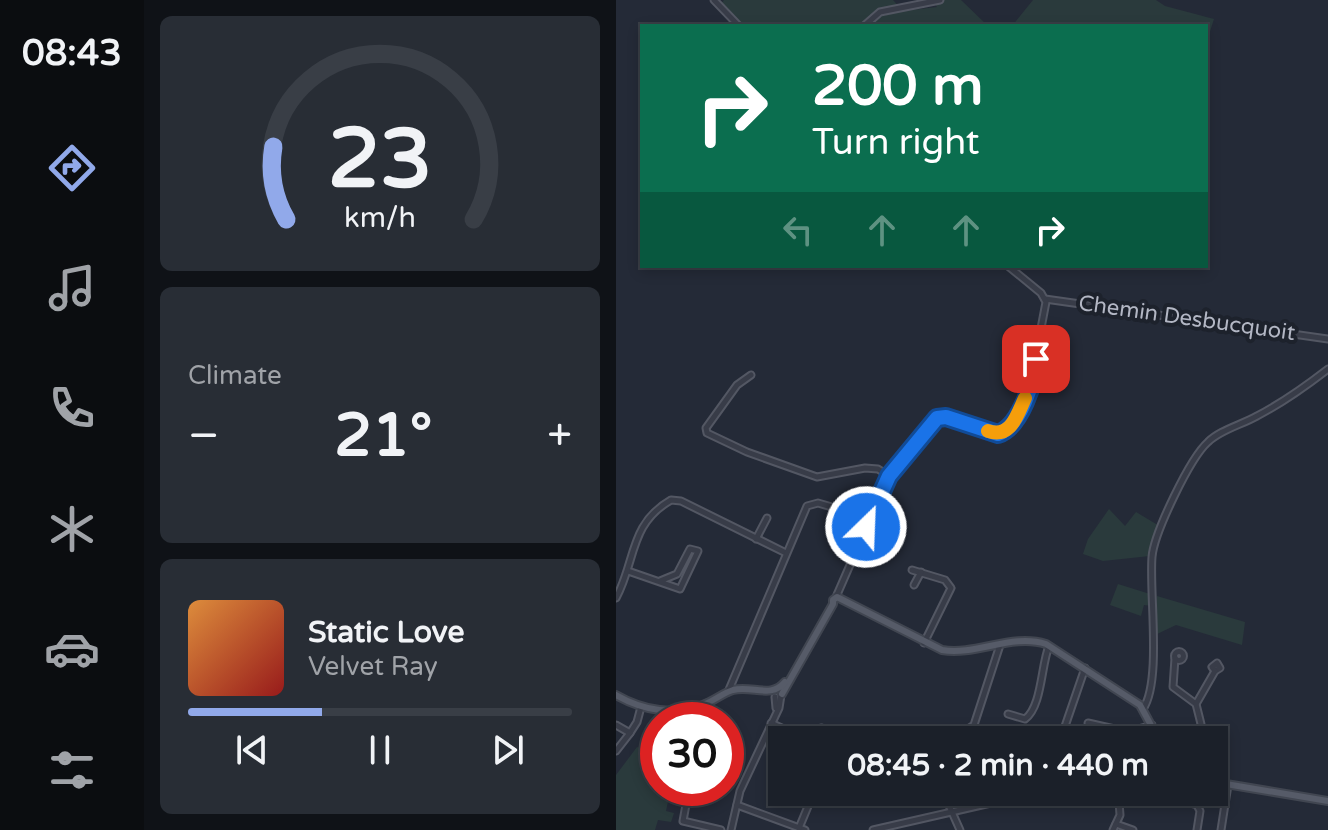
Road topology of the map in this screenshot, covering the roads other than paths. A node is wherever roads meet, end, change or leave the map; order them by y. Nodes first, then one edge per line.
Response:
1 (714, 0) edge
2 (940, 0) edge
3 (737, 24) edge
4 (866, 24) edge
5 (1010, 268) edge
6 (1045, 299) junction
7 (1328, 339) edge
8 (1328, 369) edge
9 (751, 375) dead end
10 (889, 476) junction
11 (767, 518) dead end
12 (870, 518) junction
13 (756, 539) junction
14 (786, 553) junction
15 (912, 570) dead end
16 (628, 571) junction
17 (921, 572) junction
18 (660, 581) junction
19 (914, 585) dead end
20 (616, 598) edge
21 (837, 601) junction
22 (924, 643) junction
23 (1000, 645) junction
24 (1049, 646) junction
25 (1175, 658) dead end
26 (1085, 668) junction
27 (1215, 671) dead end
28 (728, 692) junction
29 (777, 694) junction
30 (616, 695) edge
31 (709, 702) edge
32 (1196, 704) junction
33 (640, 707) edge
34 (1143, 709) junction
35 (640, 711) edge
36 (1008, 714) dead end
37 (773, 720) junction
38 (1088, 723) dead end
39 (616, 725) edge
40 (1152, 725) joint
41 (782, 726) edge
42 (972, 726) edge
43 (1065, 726) edge
44 (1200, 726) edge
45 (630, 733) junction
46 (616, 751) edge
47 (1228, 785) edge
48 (744, 788) edge
49 (1327, 801) edge
50 (686, 806) edge
51 (737, 806) edge
52 (740, 806) edge
53 (807, 806) edge
54 (951, 806) edge
55 (976, 806) edge
56 (1119, 806) edge
57 (1198, 806) edge
58 (1225, 806) edge
59 (954, 811) junction
60 (919, 819) junction
61 (1114, 827) edge
62 (797, 828) edge
63 (721, 830) edge
64 (731, 830) edge
65 (873, 830) edge
66 (922, 830) edge
67 (960, 830) edge
68 (1133, 830) edge
69 (1197, 830) edge
70 (1221, 830) edge

1 - 3 street
2 - 4 street
5 - 6 street
6 - 7 street, Chemin Desbucquoit
6 - 10 street
8 - 34 street
9 - 10 street
10 - 12 street
11 - 13 street
12 - 14 street
12 - 21 street
13 - 14 street
13 - 16 street
14 - 28 street
15 - 17 street
16 - 18 street
16 - 20 street
17 - 19 street
17 - 22 street
18 - 18 street
21 - 22 main road
21 - 29 main road
22 - 23 main road
23 - 24 main road
23 - 42 street
24 - 26 main road
24 - 36 street
25 - 32 street
26 - 34 main road
26 - 43 street
27 - 32 street
28 - 29 main road
28 - 31 main road
29 - 37 street
30 - 33 main road
32 - 44 street
34 - 40 main road
35 - 45 street
37 - 41 street
37 - 48 street
38 - 40 street
39 - 45 street
45 - 46 street
47 - 49 main road
50 - 63 street
51 - 64 street
52 - 62 street
53 - 62 street
54 - 59 street
55 - 59 street
56 - 61 street
57 - 69 street
58 - 70 street
59 - 60 street
59 - 67 street
60 - 65 street
60 - 66 street
61 - 68 street

